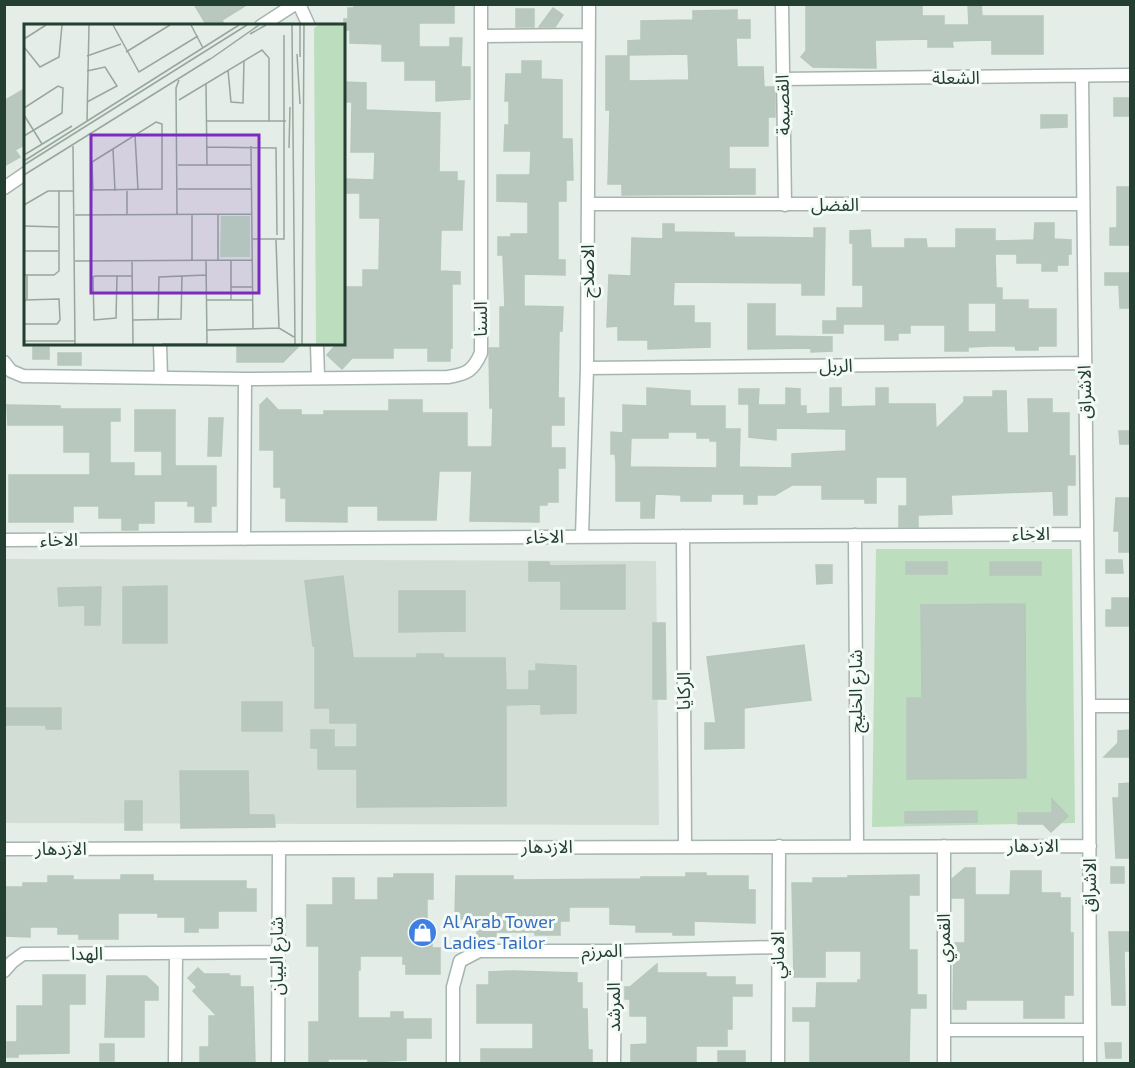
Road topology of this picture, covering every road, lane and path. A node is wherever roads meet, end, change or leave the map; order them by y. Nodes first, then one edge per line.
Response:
1 (295, 4) edge
2 (299, 4) edge
3 (481, 4) edge
4 (589, 4) edge
5 (782, 4) edge
6 (264, 24) edge
7 (308, 24) edge
8 (589, 35) junction
9 (482, 36) junction
10 (1131, 75) edge
11 (1082, 77) junction
12 (782, 79) junction
13 (24, 174) edge
14 (4, 188) edge
15 (588, 204) junction
16 (1083, 204) junction
17 (785, 205) junction
18 (160, 345) edge
19 (317, 345) edge
20 (4, 362) edge
21 (1085, 363) junction
22 (587, 368) junction
23 (161, 378) junction
24 (318, 378) junction
25 (245, 379) junction
26 (1086, 534) junction
27 (855, 535) junction
28 (683, 536) junction
29 (582, 537) junction
30 (244, 539) junction
31 (4, 540) edge
32 (1089, 706) junction
33 (1131, 706) edge
34 (779, 846) junction
35 (857, 846) junction
36 (944, 846) junction
37 (1090, 846) junction
38 (685, 847) junction
39 (279, 848) junction
40 (4, 849) edge
41 (778, 947) junction
42 (615, 951) junction
43 (277, 952) junction
44 (176, 954) junction
45 (4, 971) edge
46 (944, 1030) junction
47 (1090, 1030) junction
48 (175, 1064) edge
49 (278, 1064) edge
50 (453, 1064) edge
51 (614, 1064) edge
52 (778, 1064) edge
53 (944, 1064) edge
54 (1090, 1064) edge

1 - 6 street
2 - 7 street
3 - 9 street, السنا
4 - 8 street, الاصلاح
5 - 12 street, القصيمة
8 - 9 street
8 - 15 street, الاصلاح
9 - 24 street, السنا
10 - 11 street, الشعلة
11 - 12 street, الشعلة
11 - 16 street, الاشراق
12 - 17 street, القصيمة
13 - 14 street
15 - 17 street, الفضل
15 - 22 street, الاصلاح
16 - 17 street, الفضل
16 - 21 street, الاشراق
18 - 23 street
19 - 24 street
20 - 23 street, السنا
21 - 22 street, الربل
21 - 26 street, الاشراق
22 - 29 street, الاصلاح
23 - 25 street, السنا
24 - 25 street, السنا
25 - 30 street
26 - 27 street, الاخاء
26 - 32 street, الاشراق
27 - 28 street, الاخاء
27 - 35 street, شارع الخليج
28 - 29 street, الاخاء
28 - 38 street, الركايا
29 - 30 street, الاخاء
30 - 31 street, الاخاء
32 - 33 street
32 - 37 street, الاشراق
34 - 35 street, الازدهار
34 - 38 street, الازدهار
34 - 41 street, الاماني
35 - 36 street, الازدهار
36 - 37 street, الازدهار
36 - 46 street, القمري
37 - 47 street, الاشراق
38 - 39 street, الازدهار
39 - 40 street, الازدهار
39 - 43 street, شارع البيان
41 - 42 street, المرزم
41 - 52 street, الاماني
42 - 50 street, المرزم
42 - 51 street, المرشد
43 - 44 street, الهدا
43 - 49 street, شارع البيان
44 - 45 street, الهدا
44 - 48 street
46 - 47 street
46 - 53 street, القمري
47 - 54 street, الاشراق

